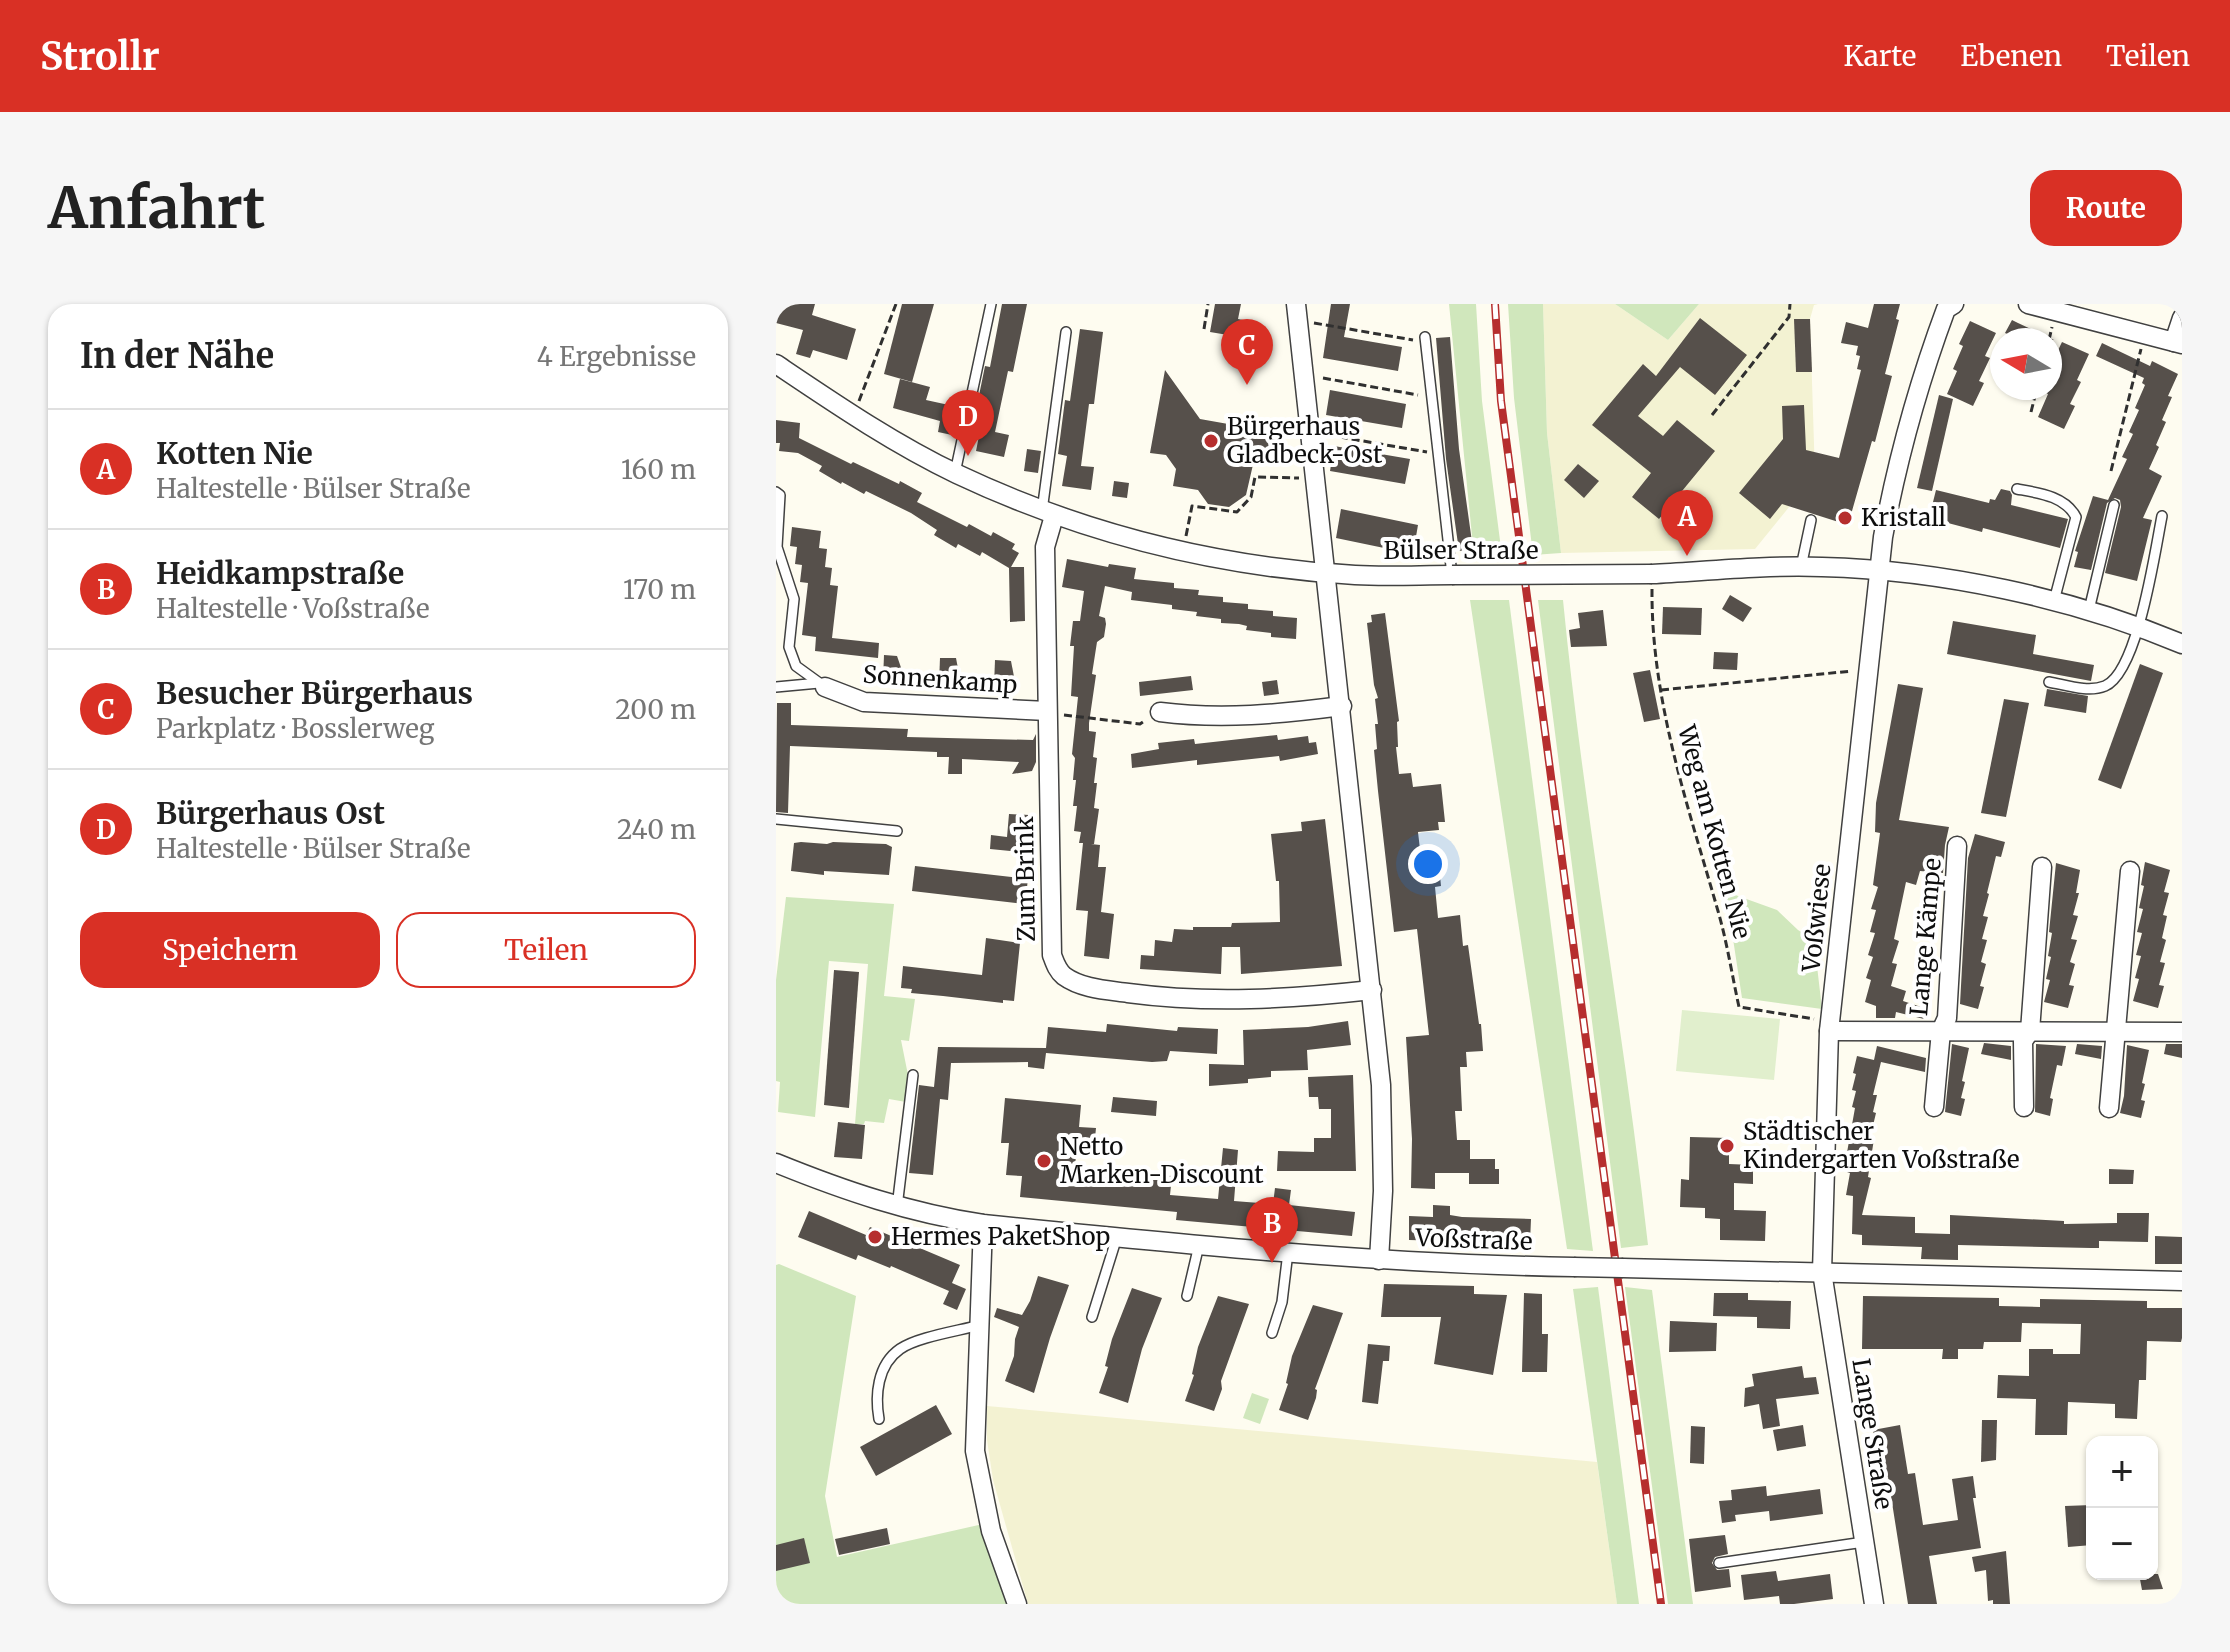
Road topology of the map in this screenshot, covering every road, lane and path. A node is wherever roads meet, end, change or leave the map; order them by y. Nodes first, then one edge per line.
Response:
1 (896, 304) edge
2 (991, 304) edge
3 (1208, 304) edge
4 (1790, 304) edge
5 (1954, 304) edge
6 (2028, 304) edge
7 (1297, 312) edge
8 (2182, 318) edge
9 (1204, 329) dead end
10 (1066, 332) dead end
11 (2145, 334) junction
12 (1425, 340) joint
13 (2178, 343) edge
14 (776, 364) edge
15 (1303, 375) junction
16 (1432, 397) junction
17 (2034, 400) edge
18 (2031, 412) dead end
19 (1712, 415) dead end
20 (854, 416) junction
21 (1309, 431) junction
22 (1438, 454) junction
23 (2111, 471) dead end
24 (955, 473) junction
25 (1314, 479) junction
26 (2017, 489) dead end
27 (776, 492) edge
28 (2114, 505) dead end
29 (1048, 514) junction
30 (2162, 516) dead end
31 (1811, 520) dead end
32 (777, 521) edge
33 (1183, 551) junction
34 (1801, 567) junction
35 (1880, 570) junction
36 (1325, 573) junction
37 (1652, 574) junction
38 (1452, 575) junction
39 (2054, 601) junction
40 (2089, 610) junction
41 (2138, 628) junction
42 (2182, 644) edge
43 (1868, 670) junction
44 (2049, 682) dead end
45 (822, 685) junction
46 (776, 687) edge
47 (1661, 690) junction
48 (1342, 706) junction
49 (1047, 711) junction
50 (1160, 712) joint
51 (776, 819) edge
52 (897, 831) dead end
53 (1957, 846) dead end
54 (2042, 867) dead end
55 (2130, 871) dead end
56 (1372, 990) junction
57 (1829, 1026) junction
58 (1941, 1031) junction
59 (2030, 1031) junction
60 (2116, 1031) junction
61 (2182, 1032) edge
62 (913, 1075) dead end
63 (1934, 1107) dead end
64 (2024, 1107) dead end
65 (2109, 1108) dead end
66 (776, 1163) edge
67 (897, 1207) junction
68 (983, 1224) junction
69 (1117, 1237) junction
70 (1199, 1244) junction
71 (1288, 1252) junction
72 (1379, 1260) junction
73 (1822, 1272) junction
74 (2182, 1281) edge
75 (1187, 1296) dead end
76 (1092, 1317) dead end
77 (980, 1325) junction
78 (1272, 1333) dead end
79 (879, 1419) dead end
80 (1864, 1542) junction
81 (1719, 1563) dead end
82 (1017, 1604) edge
83 (1874, 1604) edge

1 - 20 path
2 - 24 lane
3 - 9 path
4 - 19 path
5 - 35 street, Voßwiese
6 - 11 street
7 - 12 path
7 - 15 street
8 - 13 street
10 - 29 lane
11 - 13 street
11 - 23 path
12 - 16 lane
14 - 20 street, Bülser Straße
15 - 16 path
15 - 21 street
16 - 22 lane
17 - 18 path
20 - 24 street, Bülser Straße
21 - 22 path
21 - 25 street
22 - 38 lane
24 - 29 street, Bülser Straße
25 - 33 path
25 - 36 street
26 - 39 lane
27 - 32 lane, Sonnenkamp
28 - 40 lane
29 - 33 street, Bülser Straße
29 - 49 street, Zum Brink
30 - 41 lane
31 - 34 lane
32 - 45 lane, Sonnenkamp
33 - 36 street, Bülser Straße
34 - 35 street, Bülser Straße
34 - 37 street, Bülser Straße
35 - 39 street, Bülser Straße
35 - 43 street, Voßwiese
36 - 38 street, Bülser Straße
36 - 48 street
37 - 38 street, Bülser Straße, bridge
37 - 47 path, Weg am Kotten Nie
39 - 40 street, Bülser Straße
40 - 41 street, Bülser Straße
41 - 42 street, Bülser Straße
41 - 44 lane
43 - 47 path
43 - 57 street, Voßwiese
45 - 46 lane
45 - 49 street, Sonnenkamp
47 - 57 path, Weg am Kotten Nie
48 - 50 street
48 - 56 street
49 - 50 path
49 - 56 street, Zum Brink
51 - 52 lane
53 - 58 street, Lange Kämpe
54 - 59 street
55 - 60 street
56 - 72 street
57 - 58 street, Lange Kämpe
57 - 73 street, Voßwiese
58 - 59 street, Lange Kämpe
58 - 63 street, Lange Kämpe
59 - 60 street, Lange Kämpe
59 - 64 street
60 - 61 street, Lange Kämpe
60 - 65 street
62 - 67 lane
66 - 67 street, Voßstraße
67 - 68 street, Voßstraße
68 - 69 street, Voßstraße
68 - 77 street
69 - 70 street, Voßstraße
69 - 76 lane
70 - 71 street, Voßstraße
70 - 75 lane
71 - 72 street, Voßstraße
71 - 78 lane
72 - 73 street, Voßstraße, bridge
73 - 74 street, Voßstraße
73 - 80 street, Lange Straße
77 - 79 lane
77 - 82 street
80 - 81 lane
80 - 83 street, Lange Straße

